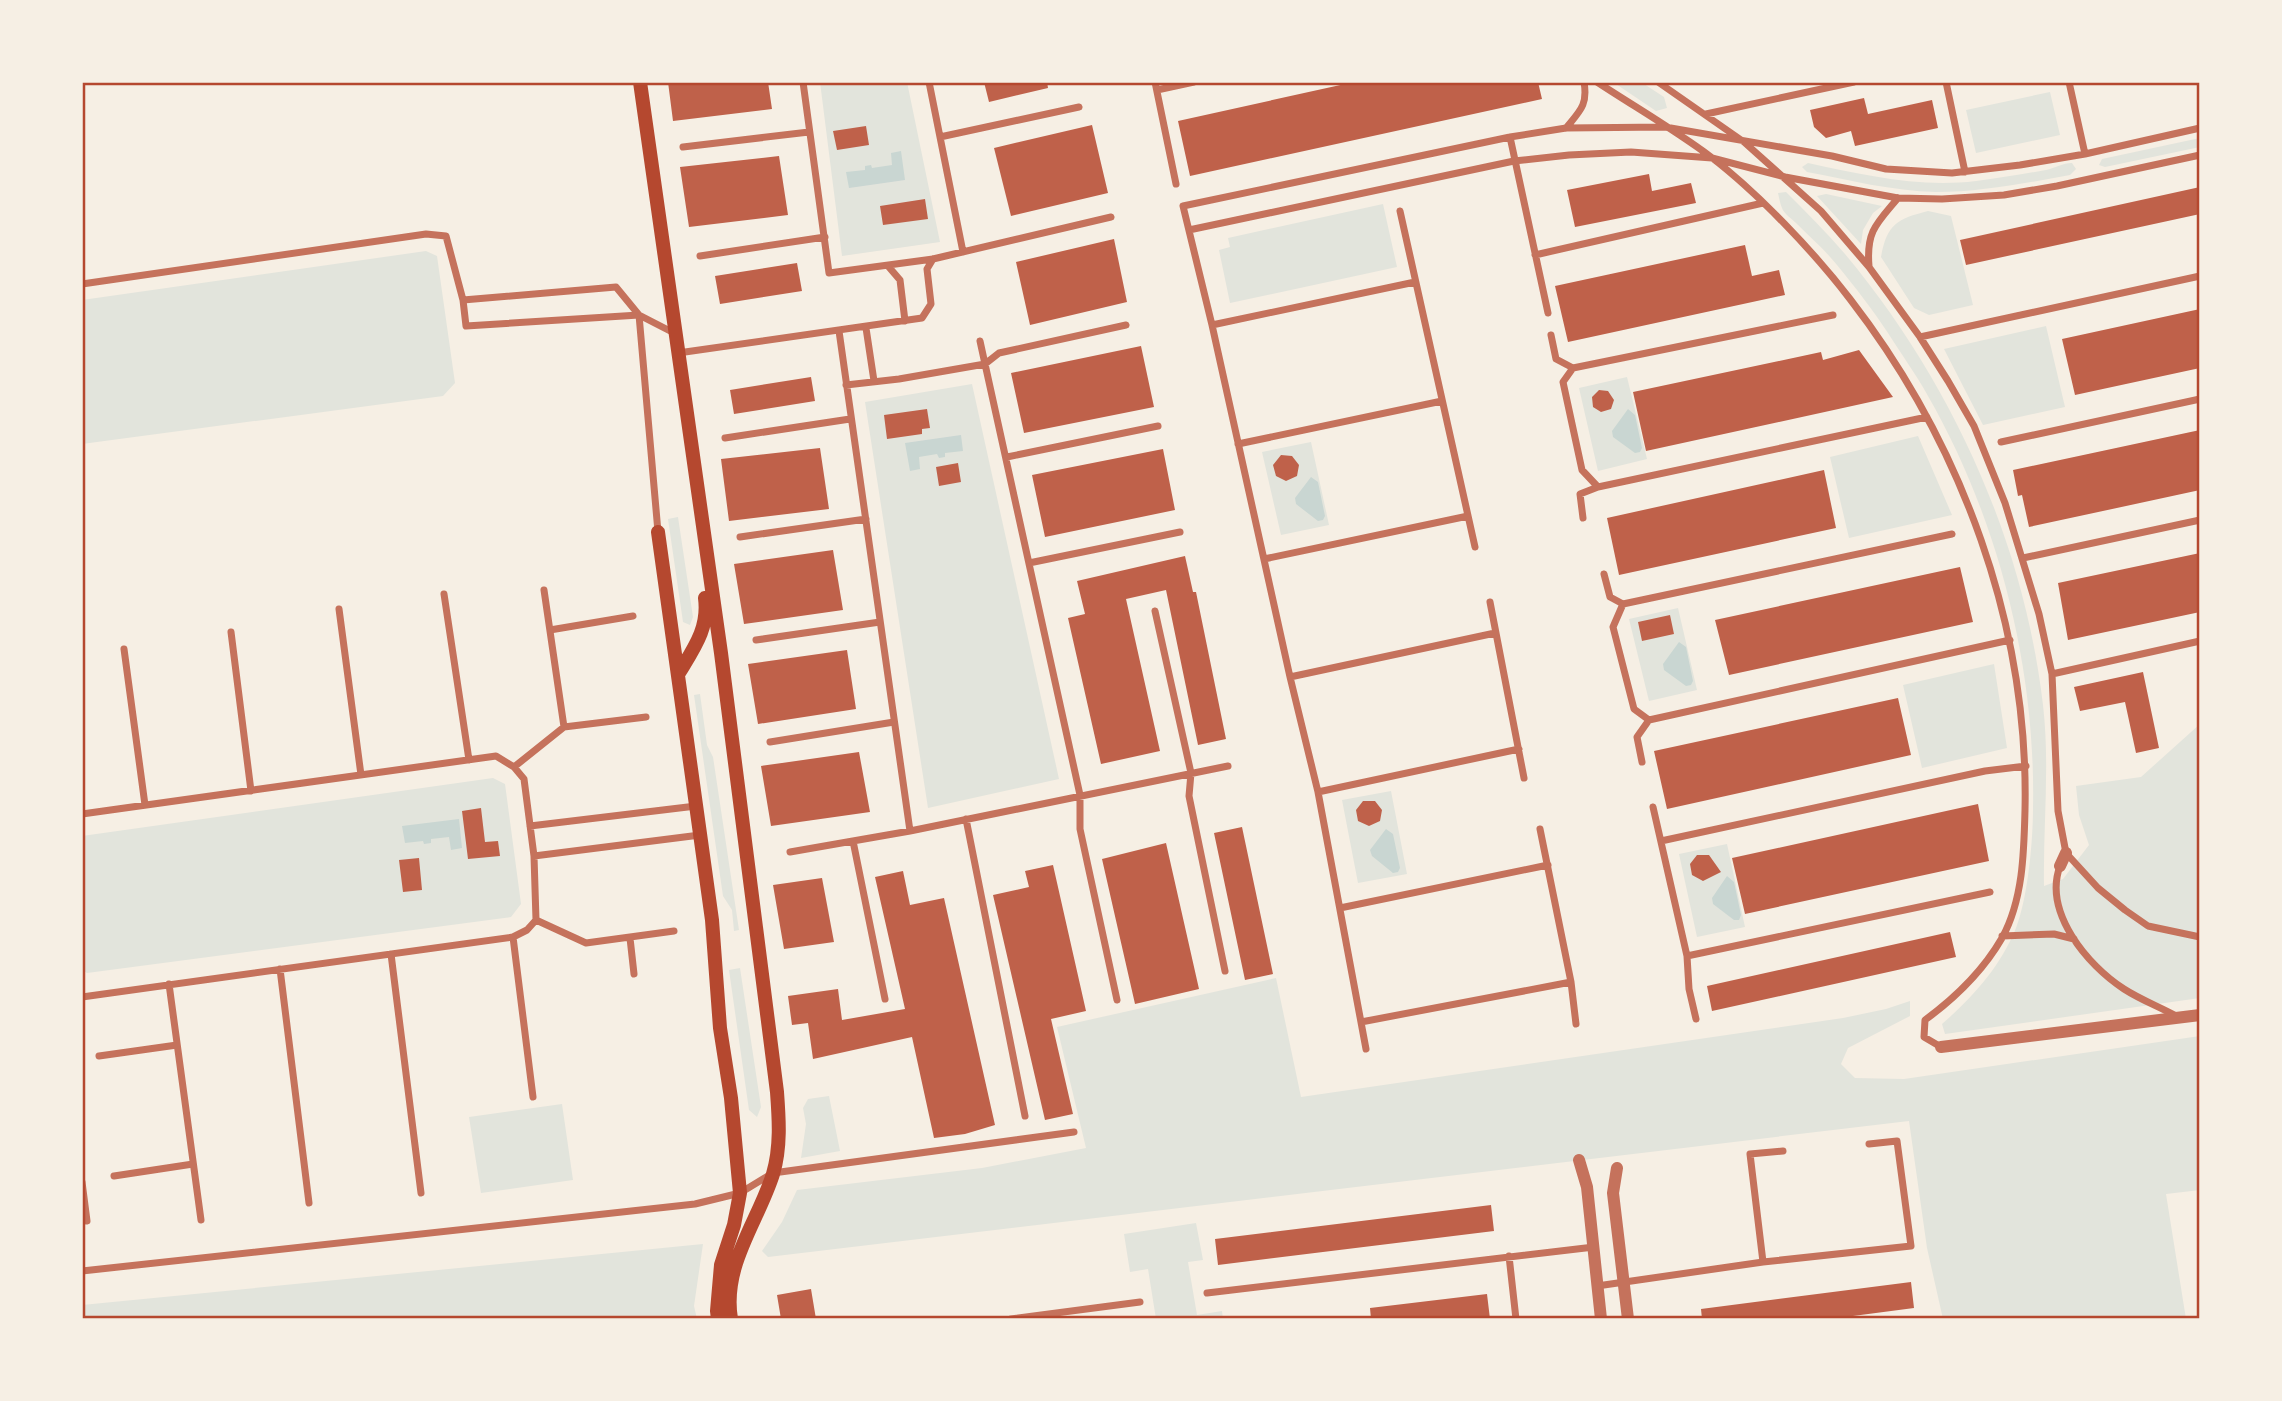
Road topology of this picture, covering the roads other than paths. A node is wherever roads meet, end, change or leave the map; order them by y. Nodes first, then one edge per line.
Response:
1 (640, 82) edge
2 (803, 82) edge
3 (929, 82) edge
4 (1194, 82) edge
5 (1584, 82) edge
6 (1597, 82) edge
7 (1658, 82) edge
8 (1854, 82) edge
9 (1945, 82) edge
10 (2070, 82) edge
11 (1156, 86) edge
12 (1079, 107) dead end
13 (1706, 114) junction
14 (1665, 127) junction
15 (1566, 128) junction
16 (2200, 128) edge
17 (809, 132) junction
18 (940, 137) junction
19 (1510, 137) junction
20 (1744, 142) junction
21 (683, 147) dead end
22 (2085, 154) junction
23 (2200, 155) edge
24 (1712, 158) junction
25 (1514, 161) junction
26 (1965, 172) junction
27 (1785, 177) junction
28 (1176, 184) dead end
29 (1898, 198) junction
30 (1763, 203) junction
31 (1400, 211) dead end
32 (1111, 217) dead end
33 (1189, 230) junction
34 (825, 237) junction
35 (963, 252) junction
36 (1535, 254) junction
37 (700, 256) dead end
38 (933, 259) junction
39 (888, 266) junction
40 (1869, 267) junction
41 (2200, 276) edge
42 (1415, 282) junction
43 (82, 284) edge
44 (463, 300) junction
45 (1548, 313) dead end
46 (639, 315) junction
47 (1833, 315) dead end
48 (905, 321) junction
49 (1126, 325) dead end
50 (1212, 325) junction
51 (866, 328) junction
52 (853, 329) junction
53 (839, 331) junction
54 (676, 334) junction
55 (1551, 335) dead end
56 (1920, 337) junction
57 (980, 341) dead end
58 (761, 342) junction
59 (678, 353) junction
60 (985, 364) junction
61 (1573, 368) junction
62 (874, 381) junction
63 (846, 384) junction
64 (2200, 399) edge
65 (1442, 401) junction
66 (1927, 417) junction
67 (850, 419) junction
68 (1158, 426) dead end
69 (725, 438) dead end
70 (2001, 442) dead end
71 (1238, 444) junction
72 (1007, 457) junction
73 (1598, 487) junction
74 (1468, 516) junction
75 (1583, 518) dead end
76 (866, 519) junction
77 (2200, 520) edge
78 (658, 532) joint
79 (1180, 532) dead end
80 (1952, 534) dead end
81 (704, 535) junction
82 (740, 537) dead end
83 (1475, 547) dead end
84 (2023, 558) junction
85 (1264, 559) junction
86 (1029, 563) junction
87 (1604, 575) dead end
88 (544, 590) dead end
89 (444, 594) dead end
90 (1490, 602) dead end
91 (1623, 604) junction
92 (338, 609) dead end
93 (1155, 611) dead end
94 (633, 616) dead end
95 (880, 622) junction
96 (550, 630) junction
97 (231, 632) dead end
98 (1496, 633) junction
99 (756, 640) dead end
100 (2010, 640) junction
101 (2200, 641) edge
102 (124, 649) dead end
103 (679, 673) junction
104 (2052, 674) junction
105 (1290, 677) junction
106 (646, 717) dead end
107 (1649, 720) junction
108 (894, 722) junction
109 (564, 727) junction
110 (770, 742) dead end
111 (1519, 749) junction
112 (468, 760) junction
113 (1642, 762) dead end
114 (1228, 766) dead end
115 (2026, 766) junction
116 (514, 767) junction
117 (1191, 773) junction
118 (361, 775) junction
119 (1524, 778) dead end
120 (251, 791) junction
121 (1318, 792) junction
122 (1080, 795) junction
123 (145, 805) junction
124 (696, 806) junction
125 (1653, 807) dead end
126 (82, 814) edge
127 (966, 819) junction
128 (530, 826) junction
129 (1541, 829) dead end
130 (910, 831) junction
131 (701, 835) junction
132 (853, 841) junction
133 (1661, 841) junction
134 (790, 852) dead end
135 (2066, 853) junction
136 (534, 856) junction
137 (1548, 865) junction
138 (2060, 866) joint
139 (1990, 892) dead end
140 (1340, 908) junction
141 (536, 920) junction
142 (674, 931) dead end
143 (2003, 936) junction
144 (513, 937) junction
145 (2200, 937) edge
146 (630, 938) junction
147 (2075, 939) junction
148 (391, 954) junction
149 (1687, 956) junction
150 (280, 970) junction
151 (1225, 971) dead end
152 (634, 974) dead end
153 (1571, 982) junction
154 (169, 984) junction
155 (82, 997) edge
156 (885, 999) dead end
157 (1117, 1000) dead end
158 (2200, 1015) edge
159 (2178, 1018) junction
160 (1696, 1019) dead end
161 (1361, 1022) junction
162 (1576, 1024) dead end
163 (177, 1045) junction
164 (1941, 1047) joint
165 (1366, 1049) dead end
166 (99, 1056) dead end
167 (533, 1097) dead end
168 (1025, 1116) dead end
169 (1073, 1132) dead end
170 (1869, 1144) dead end
171 (1783, 1151) dead end
172 (1579, 1160) dead end
173 (193, 1164) junction
174 (1617, 1168) dead end
175 (773, 1173) junction
176 (114, 1176) dead end
177 (82, 1182) edge
178 (421, 1193) dead end
179 (740, 1193) junction
180 (309, 1203) dead end
181 (87, 1220) dead end
182 (201, 1220) dead end
183 (1594, 1247) junction
184 (1509, 1255) junction
185 (1763, 1262) junction
186 (82, 1271) edge
187 (1629, 1282) junction
188 (1597, 1286) junction
189 (1207, 1293) dead end
190 (1140, 1302) dead end
191 (718, 1319) edge
192 (731, 1319) edge
193 (1011, 1319) edge
194 (1516, 1319) edge
195 (1601, 1319) edge
196 (1628, 1319) edge

1 - 54 main road
2 - 17 street
3 - 18 street
4 - 11 street
5 - 15 street
6 - 14 street
7 - 13 street
8 - 13 street
9 - 26 street
10 - 22 street
11 - 28 street
12 - 18 street
13 - 20 street
14 - 15 street
14 - 20 street
14 - 24 street
15 - 19 street
16 - 22 street
17 - 21 street
17 - 34 street
18 - 35 street
19 - 25 street
19 - 33 street
20 - 26 street
20 - 27 street
22 - 26 street
23 - 29 street
24 - 25 street
24 - 27 street
24 - 30 street
25 - 33 street
25 - 36 street
27 - 29 street
27 - 40 street
29 - 40 street
30 - 36 street
30 - 66 street
31 - 42 street
32 - 35 street
33 - 50 street
34 - 37 street
34 - 39 street
35 - 38 street
36 - 45 street
38 - 39 street
38 - 48 street
39 - 48 street
40 - 56 street
41 - 56 street
42 - 50 street
42 - 65 street
43 - 44 street
44 - 46 street
44 - 46 street
46 - 54 street
46 - 78 street
47 - 61 street
48 - 51 street
49 - 60 street
50 - 71 street
51 - 52 street
51 - 53 street
51 - 62 street
52 - 58 street
52 - 58 street
53 - 58 street
53 - 63 street
54 - 59 main road
55 - 61 street
56 - 84 street
57 - 60 street
58 - 59 street
59 - 81 main road
60 - 62 street
60 - 72 street
61 - 73 street
62 - 63 street
63 - 67 street
64 - 70 street
65 - 71 street
65 - 74 street
66 - 73 street
66 - 100 street
67 - 69 street
67 - 76 street
68 - 72 street
71 - 85 street
72 - 86 street
73 - 75 street
74 - 83 street
74 - 85 street
76 - 82 street
76 - 95 street
77 - 84 street
78 - 103 main road
79 - 86 street
80 - 91 street
81 - 103 main road
81 - 175 main road
84 - 104 street
85 - 105 street
86 - 122 street
87 - 91 street
88 - 96 street
89 - 112 street
90 - 98 street
91 - 107 street
92 - 118 street
93 - 117 street
94 - 96 street
95 - 99 street
95 - 108 street
96 - 109 street
97 - 120 street
98 - 105 street
98 - 111 street
100 - 107 street
100 - 115 street
101 - 104 street
102 - 123 street
103 - 124 main road
104 - 135 street
105 - 121 street
106 - 109 street
107 - 113 street
108 - 110 street
108 - 130 street
109 - 116 street
111 - 119 street
111 - 121 street
112 - 116 street
112 - 118 street
114 - 117 street
115 - 133 street
115 - 143 street
116 - 128 street
117 - 122 street
117 - 151 street
118 - 120 street
120 - 123 street
121 - 140 street
122 - 127 street
122 - 157 street
123 - 126 street
124 - 128 street
124 - 131 main road
125 - 133 street
127 - 130 street
127 - 168 street
128 - 136 street
129 - 137 street
130 - 132 street
131 - 136 street
131 - 179 main road
132 - 134 street
132 - 156 street
133 - 149 street
135 - 138 street
135 - 145 street
136 - 141 street
137 - 140 street
137 - 153 street
138 - 147 street
139 - 149 street
140 - 161 street
141 - 144 street
141 - 146 street
142 - 146 street
143 - 147 street
143 - 164 street
144 - 148 street
144 - 167 street
146 - 152 street
147 - 159 street
148 - 150 street
148 - 178 street
149 - 160 street
150 - 154 street
150 - 180 street
153 - 161 street
153 - 162 street
154 - 155 street
154 - 163 street
158 - 159 street
159 - 164 street
161 - 165 street
163 - 166 street
163 - 173 street
169 - 175 street
170 - 185 street
171 - 185 street
172 - 183 street
173 - 176 street
173 - 182 street
174 - 187 street
175 - 179 street
175 - 192 main road
177 - 181 street
179 - 186 street
179 - 191 main road
183 - 184 street
183 - 188 street
184 - 189 street
184 - 194 street
185 - 187 street
187 - 188 street
187 - 196 street
188 - 195 street
190 - 193 street

